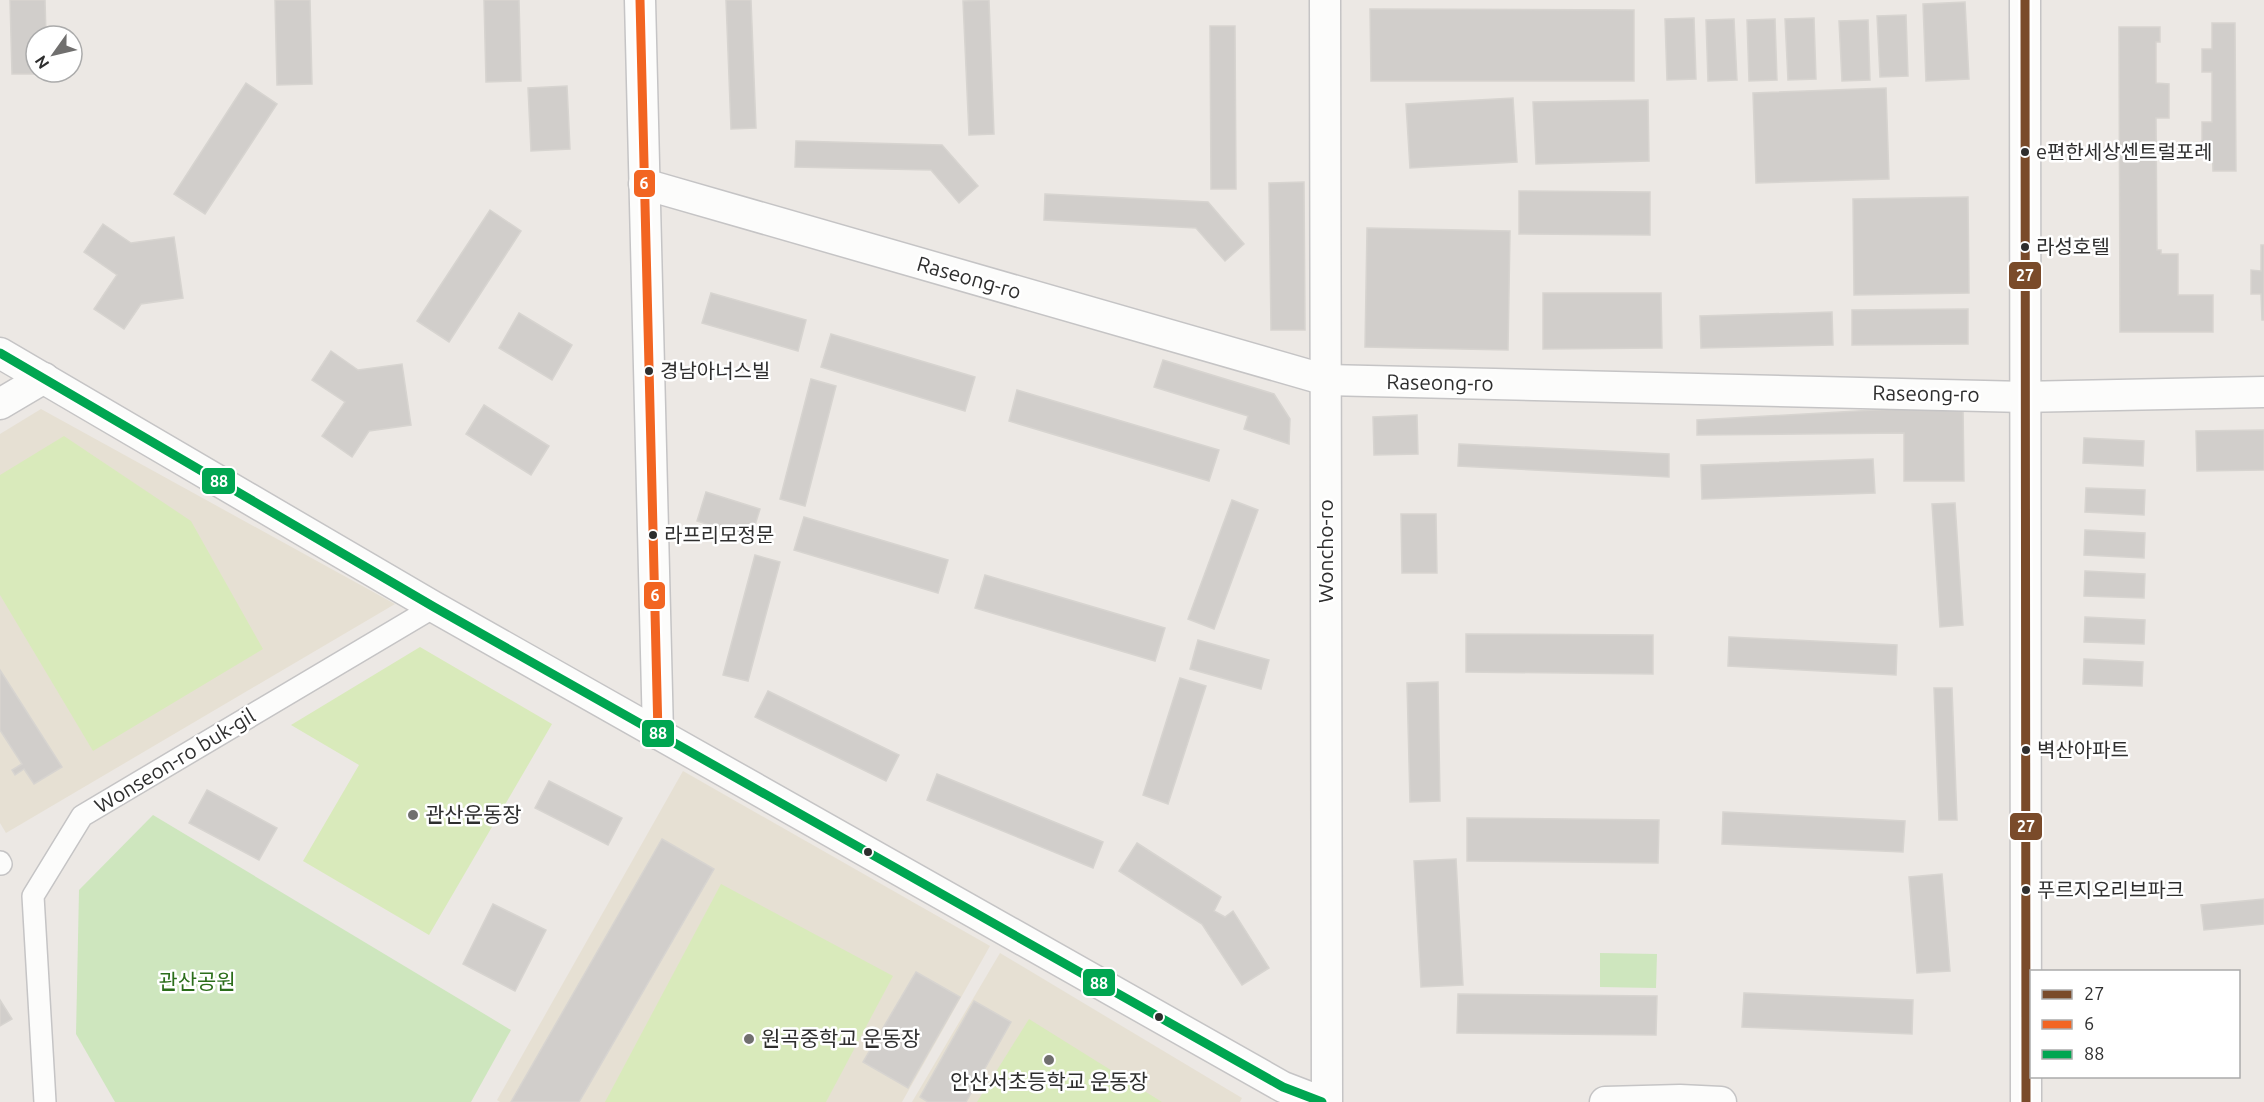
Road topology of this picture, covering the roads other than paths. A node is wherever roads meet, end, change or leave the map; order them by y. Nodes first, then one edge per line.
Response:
1 (640, 0) edge
2 (1325, 0) edge
3 (2025, 0) edge
4 (644, 184) junction
5 (0, 353) edge
6 (44, 378) junction
7 (1326, 380) junction
8 (2264, 392) edge
9 (2025, 397) junction
10 (0, 404) edge
11 (434, 607) junction
12 (658, 734) junction
13 (1278, 1095) edge
14 (45, 1102) edge
15 (1322, 1102) edge
16 (1328, 1102) edge
17 (1605, 1102) edge
18 (1721, 1102) edge
19 (2026, 1102) edge

1 - 4 street
2 - 7 street, Woncho-ro
3 - 9 street
4 - 7 street, Raseong-ro
4 - 12 street
5 - 6 street
6 - 10 street
6 - 11 street
7 - 9 street, Raseong-ro
7 - 16 street, Woncho-ro
8 - 9 street, Raseong-ro
9 - 19 street
11 - 12 street
11 - 14 street, Wonseon-ro buk-gil
12 - 13 street
13 - 15 street
17 - 18 street

